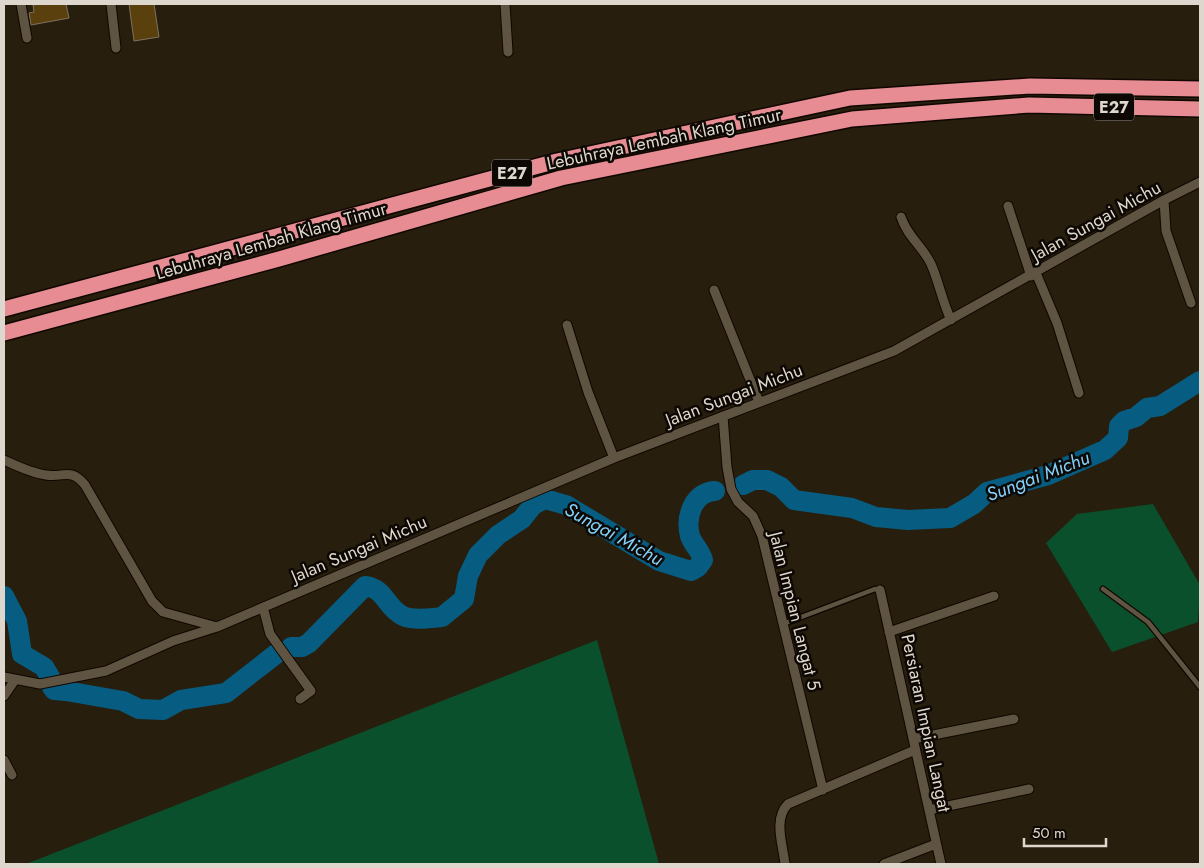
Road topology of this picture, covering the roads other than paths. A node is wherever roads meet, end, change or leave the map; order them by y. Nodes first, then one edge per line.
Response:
1 (21, 4) edge
2 (111, 4) edge
3 (505, 4) edge
4 (27, 38) dead end
5 (116, 48) dead end
6 (508, 52) dead end
7 (1200, 88) edge
8 (1200, 109) edge
9 (1200, 182) edge
10 (1164, 200) junction
11 (1008, 206) dead end
12 (900, 217) dead end
13 (1034, 274) junction
14 (714, 290) dead end
15 (1191, 303) dead end
16 (4, 309) edge
17 (951, 320) junction
18 (567, 325) dead end
19 (4, 333) edge
20 (1079, 393) dead end
21 (760, 402) junction
22 (723, 416) junction
23 (614, 458) junction
24 (4, 460) edge
25 (1103, 589) dead end
26 (880, 590) joint
27 (994, 596) dead end
28 (264, 606) junction
29 (783, 624) junction
30 (218, 627) junction
31 (889, 632) junction
32 (4, 677) edge
33 (16, 680) junction
34 (1200, 687) edge
35 (4, 696) edge
36 (300, 699) dead end
37 (1014, 719) dead end
38 (913, 739) junction
39 (915, 750) junction
40 (4, 760) edge
41 (12, 775) dead end
42 (1029, 789) dead end
43 (822, 790) junction
44 (929, 810) junction
45 (936, 844) junction
46 (785, 864) edge
47 (884, 864) edge
48 (941, 864) edge

1 - 4 street
2 - 5 street
3 - 6 street
7 - 16 highway, Lebuhraya Lembah Klang Timur / E27
8 - 19 highway, Lebuhraya Lembah Klang Timur / E27
9 - 10 street, Jalan Sungai Michu
10 - 13 street, Jalan Sungai Michu
10 - 15 street
11 - 13 street
12 - 17 street
13 - 17 street, Jalan Sungai Michu
13 - 20 street
14 - 21 street
17 - 21 street, Jalan Sungai Michu
18 - 23 street
21 - 22 street, Jalan Sungai Michu
22 - 23 street, Jalan Sungai Michu
22 - 29 street, Jalan Impian Langat 5
23 - 28 street, Jalan Sungai Michu
24 - 30 street
25 - 34 lane
26 - 29 lane
26 - 31 street, Persiaran Impian Langat
27 - 31 street
28 - 30 street, Jalan Sungai Michu
28 - 36 street
29 - 43 street, Jalan Impian Langat 5
30 - 33 street, Jalan Sungai Michu
31 - 38 street, Persiaran Impian Langat
32 - 33 street, Jalan Sungai Michu
33 - 35 street
37 - 38 street
38 - 39 street, Persiaran Impian Langat
39 - 43 street
39 - 44 street, Persiaran Impian Langat
40 - 41 street
42 - 44 street
43 - 46 street
44 - 45 street, Persiaran Impian Langat
45 - 47 street
45 - 48 street, Persiaran Impian Langat

